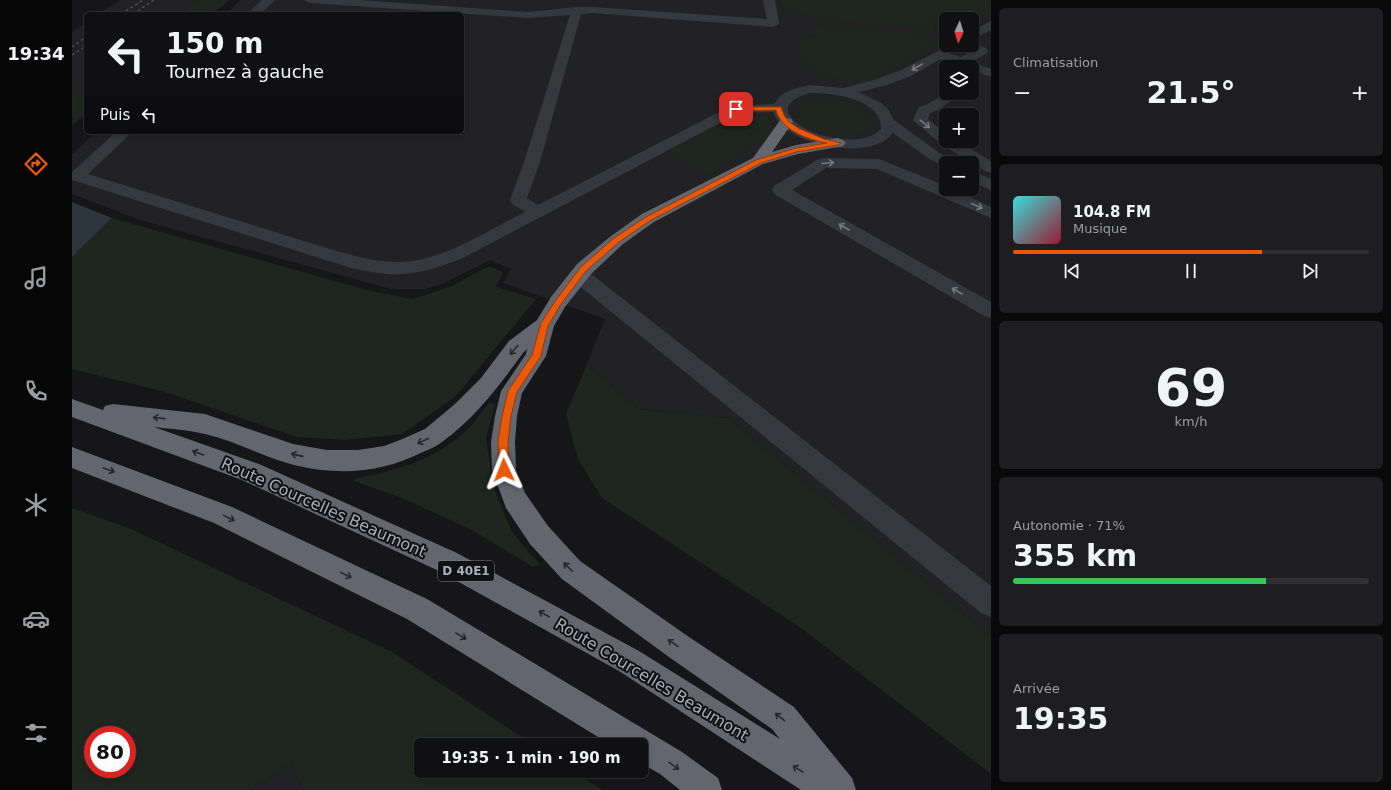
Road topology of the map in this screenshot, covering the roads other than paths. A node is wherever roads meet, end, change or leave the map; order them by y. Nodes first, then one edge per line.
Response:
1 (269, 0) edge
2 (310, 0) edge
3 (327, 0) edge
4 (457, 0) edge
5 (769, 0) edge
6 (572, 11) junction
7 (255, 12) edge
8 (991, 25) edge
9 (979, 32) edge
10 (979, 50) edge
11 (944, 52) edge
12 (940, 54) junction
13 (956, 60) edge
14 (966, 60) edge
15 (979, 68) edge
16 (989, 72) edge
17 (979, 78) edge
18 (843, 92) junction
19 (944, 100) edge
20 (782, 115) junction
21 (888, 122) junction
22 (123, 134) edge
23 (939, 135) edge
24 (838, 143) junction
25 (861, 144) junction
26 (958, 148) edge
27 (939, 159) edge
28 (758, 161) junction
29 (991, 168) edge
30 (939, 173) edge
31 (979, 179) edge
32 (991, 185) edge
33 (979, 191) edge
34 (991, 197) edge
35 (538, 212) junction
36 (991, 213) edge
37 (579, 276) junction
38 (991, 311) edge
39 (544, 325) junction
40 (72, 408) edge
41 (72, 457) edge
42 (991, 603) edge
43 (629, 738) edge
44 (648, 749) edge
45 (706, 790) edge
46 (831, 790) edge
47 (840, 790) edge

1 - 7 street
2 - 3 street
3 - 6 street
4 - 6 street
5 - 6 street
6 - 35 street
8 - 9 street
10 - 14 street
11 - 12 street
12 - 13 street
12 -> 18 street
15 - 16 street
16 - 17 street
18 - 20 street
18 - 21 street
19 -> 23 street
20 - 24 street
20 - 28 highway
20 - 35 street
21 - 25 street
21 - 27 street
22 - 35 street
24 - 25 street
24 - 28 highway
25 - 30 street
26 - 29 street
28 - 37 highway
31 - 32 street
33 - 34 street
38 -> 36 street
37 - 39 highway
37 - 42 street
39 -> 40 highway
47 -> 39 highway
46 -> 40 highway, Route Courcelles Beaumont / D 40E1
41 -> 43 highway
44 -> 45 highway

